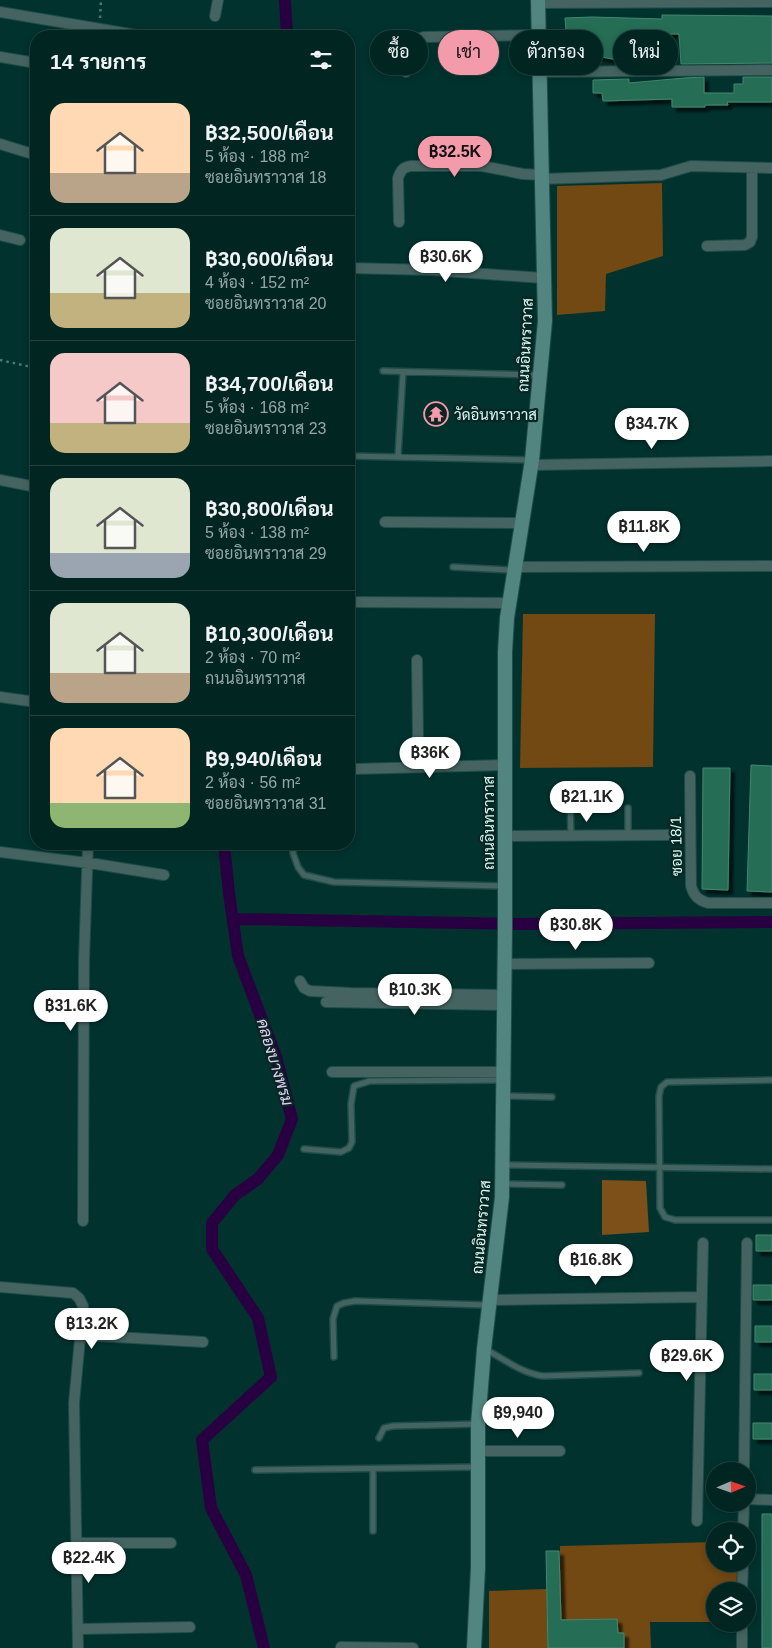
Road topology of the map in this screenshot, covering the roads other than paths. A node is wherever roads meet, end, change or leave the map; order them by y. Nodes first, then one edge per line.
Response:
1 (218, 0) edge
2 (538, 1) edge
3 (772, 2) edge
4 (0, 12) edge
5 (215, 16) dead end
6 (110, 30) edge
7 (539, 30) edge
8 (509, 36) edge
9 (428, 37) edge
10 (0, 57) edge
11 (30, 63) edge
12 (772, 70) edge
13 (603, 71) edge
14 (539, 75) edge
15 (0, 144) edge
16 (30, 153) edge
17 (752, 168) junction
18 (772, 168) edge
19 (541, 177) junction
20 (399, 222) dead end
21 (0, 235) edge
22 (20, 240) dead end
23 (707, 246) dead end
24 (355, 268) edge
25 (543, 278) junction
26 (384, 371) dead end
27 (403, 372) junction
28 (540, 374) junction
29 (355, 456) edge
30 (398, 456) junction
31 (772, 460) edge
32 (532, 462) junction
33 (0, 480) edge
34 (30, 486) edge
35 (386, 522) dead end
36 (523, 523) junction
37 (772, 566) edge
38 (453, 567) dead end
39 (516, 568) junction
40 (355, 602) edge
41 (510, 603) junction
42 (417, 660) dead end
43 (0, 697) edge
44 (30, 701) edge
45 (505, 765) junction
46 (440, 766) junction
47 (355, 770) edge
48 (690, 776) dead end
49 (570, 801) dead end
50 (628, 808) dead end
51 (669, 835) dead end
52 (505, 836) junction
53 (571, 836) junction
54 (628, 836) junction
55 (88, 850) edge
56 (293, 850) edge
57 (0, 852) edge
58 (88, 863) junction
59 (164, 875) dead end
60 (504, 886) junction
61 (772, 903) edge
62 (649, 963) dead end
63 (504, 964) junction
64 (300, 981) dead end
65 (504, 1000) junction
66 (326, 1002) dead end
67 (332, 1072) dead end
68 (503, 1076) junction
69 (772, 1080) edge
70 (503, 1096) junction
71 (552, 1097) dead end
72 (304, 1149) dead end
73 (502, 1165) junction
74 (658, 1168) junction
75 (772, 1169) edge
76 (502, 1184) junction
77 (562, 1185) dead end
78 (83, 1220) dead end
79 (772, 1220) edge
80 (703, 1242) dead end
81 (747, 1243) dead end
82 (0, 1287) edge
83 (702, 1297) junction
84 (491, 1302) junction
85 (80, 1335) junction
86 (203, 1342) dead end
87 (484, 1349) junction
88 (334, 1357) dead end
89 (639, 1373) dead end
90 (478, 1424) junction
91 (379, 1438) dead end
92 (477, 1451) junction
93 (560, 1451) dead end
94 (744, 1462) edge
95 (478, 1467) junction
96 (373, 1469) junction
97 (256, 1470) dead end
98 (756, 1500) edge
99 (772, 1500) edge
100 (697, 1521) dead end
101 (373, 1531) dead end
102 (76, 1543) junction
103 (171, 1543) dead end
104 (190, 1627) dead end
105 (78, 1629) junction
106 (742, 1632) edge
107 (341, 1647) dead end
108 (78, 1648) edge
109 (413, 1648) edge
110 (474, 1648) edge
111 (742, 1648) edge

1 - 5 street
2 - 3 street
2 - 7 street, ถนนอินทราวาส
4 - 6 street
8 - 9 street
10 - 11 street
12 - 13 street
14 - 19 street, ถนนอินทราวาส
15 - 16 street
17 - 18 street
17 - 19 street
17 - 23 street
19 - 20 street
19 - 25 street, ถนนอินทราวาส
21 - 22 street
24 - 25 street
25 - 28 street, ถนนอินทราวาส
26 - 27 lane
27 - 28 lane
27 - 30 lane
28 - 32 street, ถนนอินทราวาส
29 - 30 lane
30 - 32 lane
31 - 32 street
32 - 36 street, ถนนอินทราวาส
33 - 34 street
35 - 36 street
36 - 39 street, ถนนอินทราวาส
37 - 39 street
38 - 39 lane
39 - 41 street, ถนนอินทราวาส
40 - 41 street
41 - 45 street, ถนนอินทราวาส
42 - 46 street
43 - 44 street
45 - 46 street
45 - 52 street, ถนนอินทราวาส
46 - 47 street
48 - 61 street, ซอย 18/1
49 - 53 lane
50 - 54 lane
51 - 54 street
52 - 53 street
52 - 60 street, ถนนอินทราวาส
53 - 54 street
55 - 58 street
56 - 60 lane
57 - 58 street
58 - 59 street
58 - 78 street
60 - 63 street, ถนนอินทราวาส
62 - 63 street
63 - 65 street, ถนนอินทราวาส
64 - 65 street
65 - 66 street
65 - 68 street, ถนนอินทราวาส
67 - 68 street
68 - 70 street, ถนนอินทราวาส
68 - 72 lane
69 - 74 lane
70 - 71 lane
70 - 73 street, ถนนอินทราวาส
73 - 74 lane
73 - 76 street, ถนนอินทราวาส
74 - 75 lane
74 - 79 lane
76 - 77 lane
76 - 84 street, ถนนอินทราวาส
80 - 83 street
81 - 94 street
82 - 85 street
83 - 84 street
83 - 100 street
84 - 87 street, ถนนอินทราวาส
84 - 88 lane
85 - 86 street
85 - 102 street
87 - 89 lane
87 - 90 street, ถนนอินทราวาส
90 - 91 lane
90 - 92 street, ถนนอินทราวาส
92 - 93 street
92 - 95 street, ถนนอินทราวาส
95 - 96 lane
95 - 110 street, ถนนอินทราวาส
96 - 97 lane
96 - 101 lane
98 - 99 street
102 - 103 street
102 - 105 street
104 - 105 street
105 - 108 street
106 - 111 street
107 - 109 street

